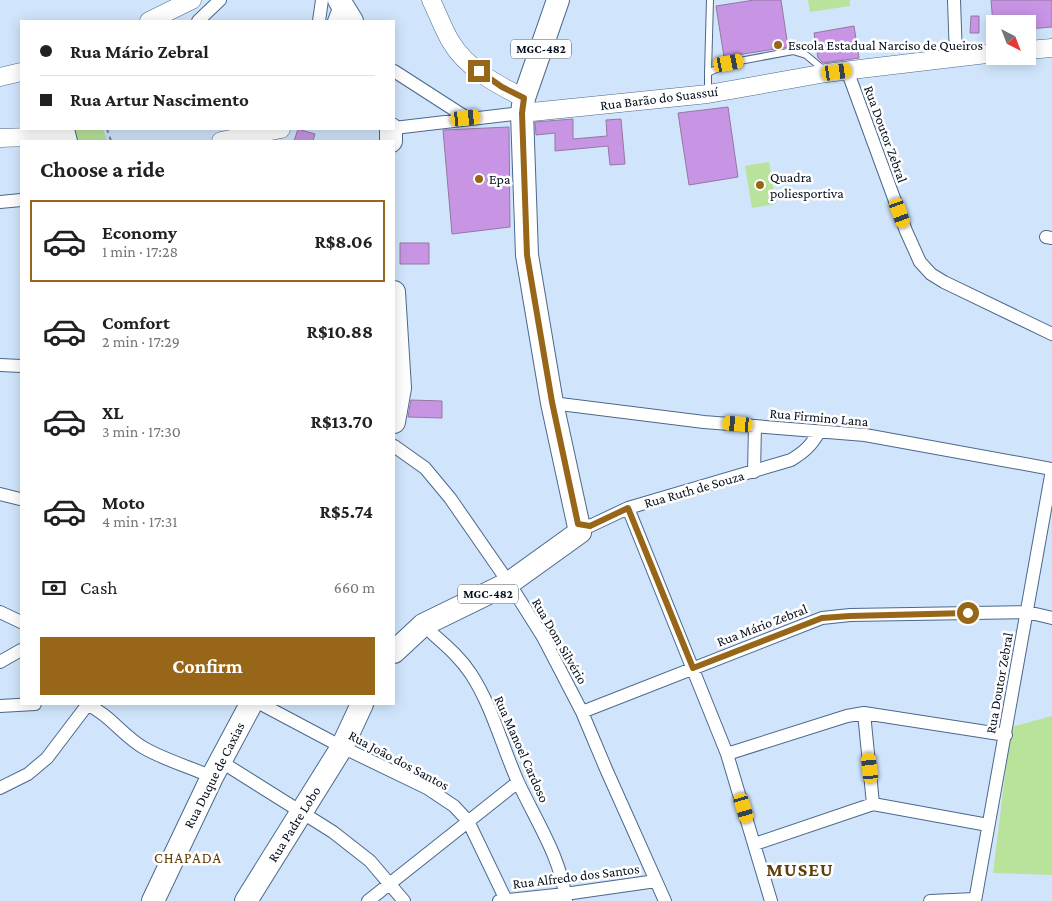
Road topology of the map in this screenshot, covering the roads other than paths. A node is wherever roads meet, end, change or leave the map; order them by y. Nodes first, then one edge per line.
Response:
1 (192, 0) edge
2 (220, 0) edge
3 (431, 0) edge
4 (558, 0) edge
5 (710, 0) edge
6 (954, 0) edge
7 (337, 9) edge
8 (151, 20) edge
9 (199, 20) edge
10 (320, 20) edge
11 (1052, 48) edge
12 (1036, 49) edge
13 (986, 54) edge
14 (956, 57) junction
15 (847, 70) junction
16 (20, 72) edge
17 (395, 72) edge
18 (708, 73) junction
19 (826, 73) junction
20 (0, 77) edge
21 (708, 94) junction
22 (525, 107) junction
23 (466, 118) junction
24 (395, 129) edge
25 (54, 130) edge
26 (278, 130) edge
27 (30, 137) junction
28 (0, 138) edge
29 (247, 139) edge
30 (53, 140) edge
31 (234, 140) edge
32 (20, 200) edge
33 (0, 202) edge
34 (395, 308) edge
35 (1052, 334) edge
36 (0, 365) edge
37 (20, 366) edge
38 (552, 402) junction
39 (395, 416) edge
40 (755, 426) junction
41 (818, 432) junction
42 (395, 447) edge
43 (1052, 469) edge
44 (754, 472) junction
45 (0, 494) edge
46 (20, 499) dead end
47 (628, 508) junction
48 (579, 528) junction
49 (509, 583) junction
50 (0, 612) edge
51 (1027, 612) junction
52 (1052, 618) edge
53 (20, 622) edge
54 (423, 625) junction
55 (20, 651) edge
56 (395, 651) edge
57 (0, 662) edge
58 (693, 668) junction
59 (20, 705) edge
60 (86, 705) edge
61 (88, 705) edge
62 (250, 705) edge
63 (263, 705) edge
64 (362, 705) edge
65 (0, 706) edge
66 (582, 712) junction
67 (864, 713) junction
68 (1006, 735) junction
69 (342, 747) junction
70 (727, 754) junction
71 (216, 769) junction
72 (518, 782) junction
73 (0, 788) edge
74 (873, 804) junction
75 (302, 812) junction
76 (468, 820) junction
77 (988, 825) junction
78 (755, 844) junction
79 (656, 881) junction
80 (390, 883) junction
81 (565, 898) edge
82 (502, 900) edge
83 (975, 900) edge
84 (153, 901) edge
85 (246, 901) edge
86 (368, 901) edge
87 (404, 901) edge
88 (665, 901) edge
89 (771, 901) edge
90 (930, 901) edge

1 - 8 main road
2 - 9 street
3 - 22 main road
4 - 22 highway, MGC-482
5 - 18 lane
6 - 14 street
7 - 10 street
11 - 12 main road
13 - 14 main road, Rua Barão do Suassuí
14 - 15 main road, Rua Barão do Suassuí
15 - 19 main road, Rua Barão do Suassuí
15 - 35 street, Rua Doutor Zebral
16 - 20 main road
17 - 23 street
18 - 19 lane
18 - 21 lane
19 - 21 main road, Rua Barão do Suassuí
21 - 22 main road, Rua Barão do Suassuí
22 - 23 street, Rua Barão do Suassuí
22 - 38 highway, MGC-482
23 - 24 street, Rua Barão do Suassuí
25 - 27 street
26 - 29 main road
27 - 28 main road
27 - 30 main road
29 - 31 main road
32 - 33 street
34 - 39 highway
36 - 37 street
38 - 40 street, Rua Firmino Lana
38 - 48 highway, MGC-482
40 - 41 street, Rua Firmino Lana
40 - 44 street, Rua Ruth de Souza
41 - 43 street, Rua Firmino Lana
41 - 44 street, Rua Ruth de Souza
42 - 49 street, Rua Dom Silvério
43 - 51 street, Rua Doutor Zebral
44 - 47 street, Rua Ruth de Souza
45 - 46 street
47 - 48 street, Rua Ruth de Souza
47 - 58 street
48 - 49 highway, Rua Ruth de Souza / MGC-482
49 - 54 highway, Rua Ruth de Souza / MGC-482
49 - 66 street, Rua Dom Silvério
50 - 53 street
51 - 52 street, Rua Mário Zebral
51 - 58 street, Rua Mário Zebral
51 - 68 street, Rua Doutor Zebral
54 - 56 highway, Rua Ruth de Souza / MGC-482
54 - 72 street, Rua Manoel Cardoso
55 - 57 street
58 - 66 street, Rua Mário Zebral
58 - 70 street
59 - 65 street
60 - 73 street
61 - 71 street
62 - 71 highway, Rua Duque de Caxias
63 - 69 street, Rua João dos Santos
64 - 69 highway
66 - 79 street, Rua Dom Silvério
67 - 68 street
67 - 70 street
67 - 74 street
68 - 77 street, Rua Doutor Zebral
69 - 75 highway, Rua Padre Lobo
69 - 76 street, Rua João dos Santos
70 - 78 street
71 - 75 street
71 - 84 highway, Rua Duque de Caxias
72 - 76 street
72 - 81 street, Rua Manoel Cardoso
74 - 77 street
74 - 78 street
75 - 80 street
75 - 85 highway, Rua Padre Lobo
76 - 80 street
76 - 82 street, Rua João dos Santos
77 - 83 street, Rua Doutor Zebral
78 - 89 street
79 - 81 street, Rua Alfredo dos Santos
79 - 88 street, Rua Dom Silvério
80 - 86 street
80 - 87 street
81 - 82 street, Rua Alfredo dos Santos
83 - 90 street

